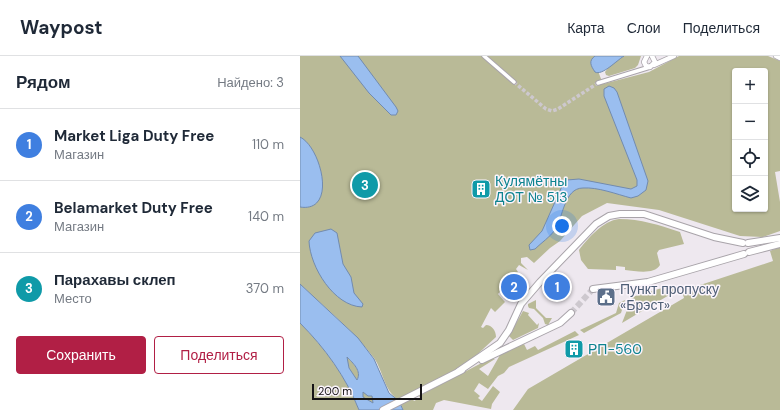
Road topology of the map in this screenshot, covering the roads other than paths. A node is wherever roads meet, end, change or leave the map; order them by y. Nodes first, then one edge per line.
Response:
1 (484, 56) edge
2 (652, 56) edge
3 (674, 56) edge
4 (776, 56) edge
5 (645, 58) edge
6 (780, 58) edge
7 (666, 60) junction
8 (652, 66) junction
9 (640, 70) junction
10 (514, 82) tunnel mouth
11 (598, 83) tunnel mouth
12 (780, 238) edge
13 (780, 244) edge
14 (593, 289) tunnel mouth
15 (571, 313) tunnel mouth
16 (459, 371) junction
17 (383, 410) edge

1 - 10 street
2 - 7 street
2 - 8 street
3 - 7 street
4 - 6 street
5 - 8 street
5 - 9 street
7 - 8 street
8 - 9 street
9 - 11 street
12 - 16 highway
13 - 14 highway
15 - 16 highway
16 - 17 highway

